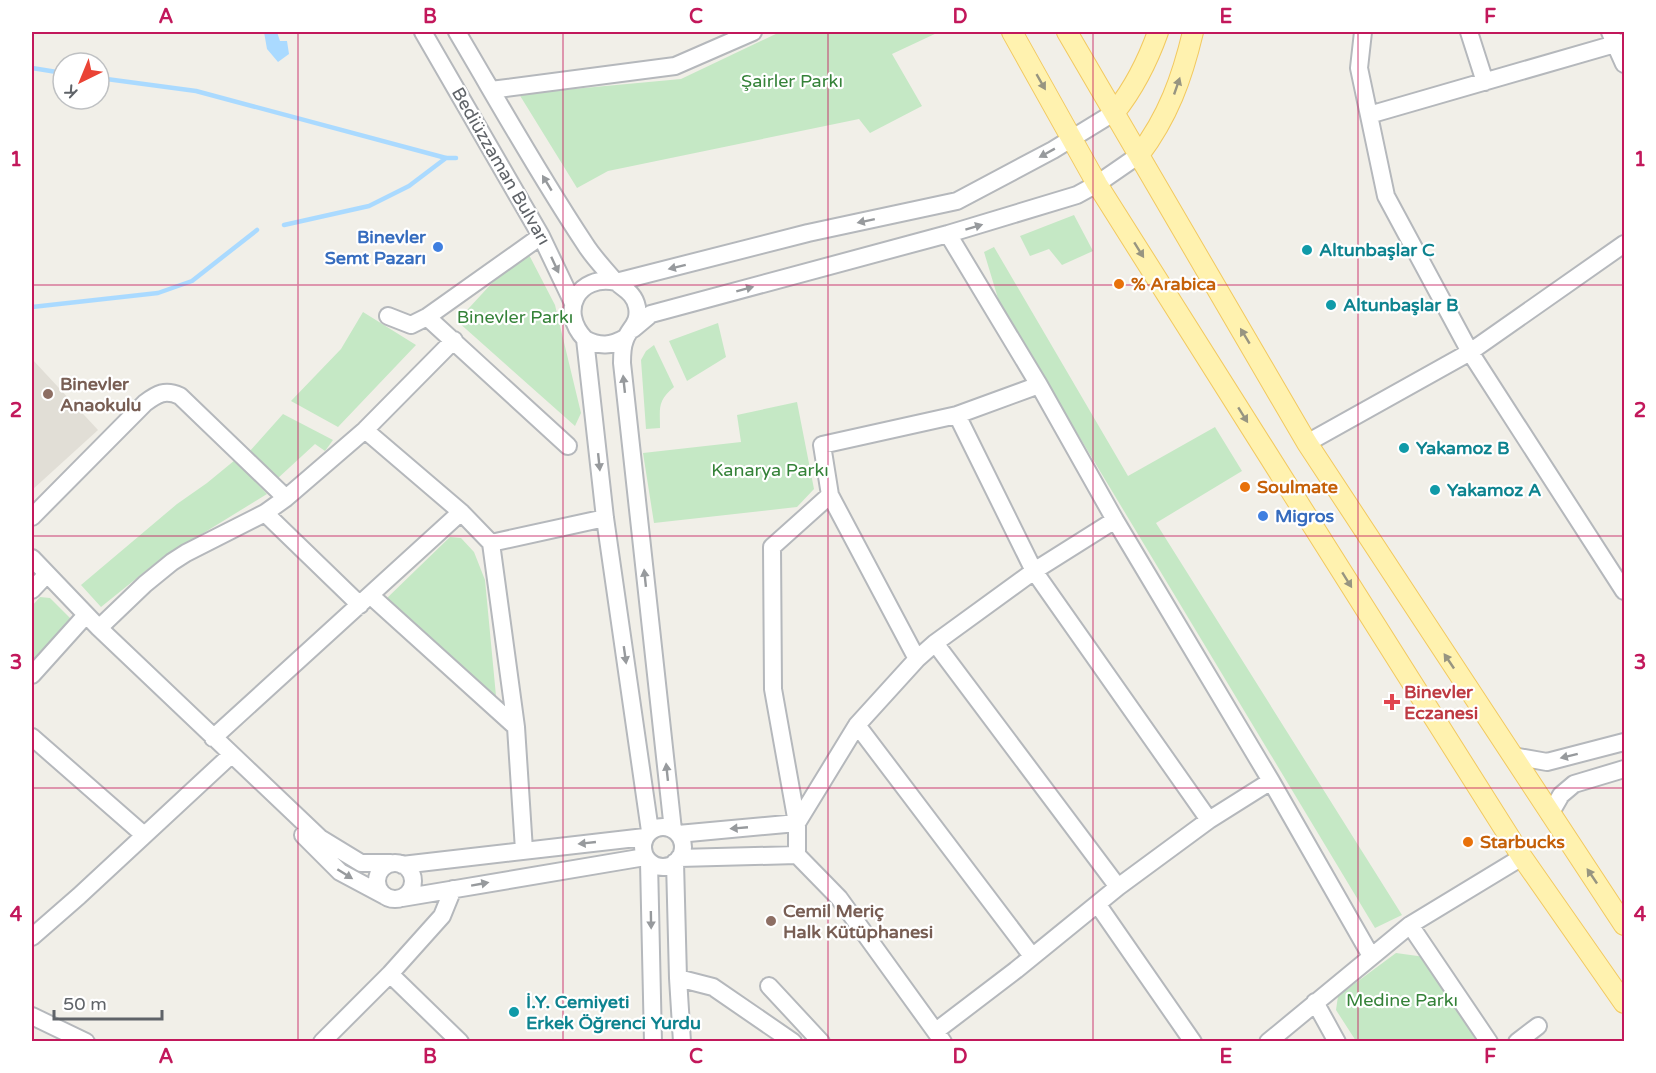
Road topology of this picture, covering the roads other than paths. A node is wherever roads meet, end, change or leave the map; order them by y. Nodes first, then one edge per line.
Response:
1 (423, 32) edge
2 (457, 32) edge
3 (753, 32) edge
4 (1012, 32) edge
5 (1066, 32) edge
6 (1158, 32) edge
7 (1193, 32) edge
8 (1363, 32) edge
9 (1469, 32) edge
10 (1616, 39) edge
11 (1624, 64) edge
12 (1088, 66) junction
13 (1138, 77) junction
14 (1485, 82) junction
15 (491, 90) junction
16 (1115, 112) junction
17 (1369, 115) junction
18 (1161, 123) junction
19 (1073, 138) junction
20 (1139, 156) junction
21 (1097, 184) junction
22 (1157, 187) junction
23 (948, 234) junction
24 (541, 236) junction
25 (1624, 244) edge
26 (616, 282) junction
27 (573, 303) junction
28 (387, 316) dead end
29 (427, 317) junction
30 (629, 334) junction
31 (585, 339) junction
32 (454, 340) junction
33 (1470, 352) junction
34 (1039, 385) junction
35 (957, 415) junction
36 (365, 430) junction
37 (1307, 443) junction
38 (568, 446) dead end
39 (830, 495) junction
40 (286, 498) junction
41 (461, 512) junction
42 (265, 513) junction
43 (32, 517) edge
44 (605, 518) junction
45 (1115, 520) junction
46 (491, 543) junction
47 (32, 558) edge
48 (1034, 570) junction
49 (47, 574) junction
50 (32, 590) edge
51 (1624, 591) edge
52 (365, 600) junction
53 (86, 615) junction
54 (99, 628) junction
55 (935, 642) junction
56 (917, 659) junction
57 (32, 675) edge
58 (857, 724) junction
59 (516, 727) junction
60 (32, 737) edge
61 (213, 738) junction
62 (1624, 742) edge
63 (231, 755) junction
64 (1513, 756) junction
65 (1624, 769) edge
66 (248, 770) junction
67 (1271, 781) junction
68 (1551, 814) junction
69 (1209, 820) junction
70 (797, 823) junction
71 (676, 832) junction
72 (144, 834) junction
73 (648, 834) junction
74 (524, 850) junction
75 (797, 855) junction
76 (1522, 857) junction
77 (647, 859) junction
78 (677, 860) junction
79 (397, 864) junction
80 (1118, 887) junction
81 (453, 889) junction
82 (385, 896) junction
83 (402, 897) junction
84 (1098, 905) junction
85 (1410, 925) junction
86 (1624, 925) edge
87 (32, 937) edge
88 (1032, 956) junction
89 (1371, 956) junction
90 (390, 974) junction
91 (678, 978) junction
92 (769, 986) dead end
93 (1315, 1002) junction
94 (1624, 1003) edge
95 (32, 1018) edge
96 (1538, 1026) dead end
97 (939, 1036) edge
98 (86, 1041) edge
99 (322, 1041) edge
100 (460, 1041) edge
101 (653, 1041) edge
102 (682, 1041) edge
103 (793, 1041) edge
104 (821, 1041) edge
105 (1193, 1041) edge
106 (1268, 1041) edge
107 (1337, 1041) edge
108 (1489, 1041) edge
109 (1517, 1041) edge

1 - 24 street, Bediüzzaman Bulvarı
2 - 15 street, Bediüzzaman Bulvarı
3 - 15 street
4 -> 19 main road
5 - 12 main road
6 - 13 main road
18 -> 7 main road
8 - 17 street
9 - 14 street
10 - 11 street
10 - 14 street
12 - 13 main road
12 - 16 main road
13 - 16 main road
14 - 17 street
26 -> 15 street, Bediüzzaman Bulvarı
16 - 19 street
16 - 20 main road
17 - 33 street
18 - 20 main road
18 - 22 main road
19 - 21 main road
19 -> 26 street
20 - 21 street
20 - 22 main road
23 -> 21 street
21 -> 76 main road
37 -> 22 main road
30 -> 23 street
23 - 34 street
24 -> 27 street, Bediüzzaman Bulvarı
24 - 29 street
25 - 33 street
26 - 27 street
26 - 30 street
27 - 31 street
28 - 29 street
29 - 32 street
30 - 31 street
71 -> 30 street
31 -> 44 street
32 - 36 street
32 - 38 street
33 - 37 street
33 - 51 street
34 - 35 street
34 - 45 street
35 - 39 street
35 - 48 street
36 - 40 street
36 - 41 street
64 -> 37 main road
39 - 56 street
39 - 70 street
40 - 42 street
40 - 43 street
41 - 46 street
41 - 52 street
42 - 52 street
42 - 54 street
44 - 46 street
44 -> 73 street
45 - 48 street
45 - 67 street
46 - 59 street
47 - 49 street
48 - 55 street
48 - 69 street
49 - 50 street
49 - 53 street
52 - 59 street
52 - 61 street
53 - 54 street
53 - 57 street
54 - 61 street
55 - 56 street
55 - 80 street
56 - 58 street
58 - 70 street
58 - 88 street
59 - 74 street
60 - 72 street
61 - 63 street
62 -> 64 street
63 - 66 street
63 - 72 street
64 - 68 main road
65 - 68 street
66 - 79 street
66 -> 82 street
67 - 69 street
67 - 89 street
86 -> 68 main road
69 - 80 street
70 -> 71 street
70 - 75 street
71 - 73 street
71 - 78 street
72 - 87 street
73 -> 74 street
73 - 77 street
74 - 79 street
75 - 78 street
75 - 97 street
76 - 85 street
76 - 94 main road
77 - 78 street
81 -> 77 street
77 -> 101 street
78 - 91 street
79 - 82 street
79 - 83 street
80 - 84 street
81 - 83 street
81 - 90 street
82 - 83 street
84 - 88 street
84 - 105 street
85 - 89 street
85 - 108 street
88 - 97 street
89 - 93 street
90 - 99 street
90 - 100 street
91 - 102 street
91 - 103 street
92 - 104 street
93 - 106 street
93 - 107 street
95 - 98 street
96 - 109 street

